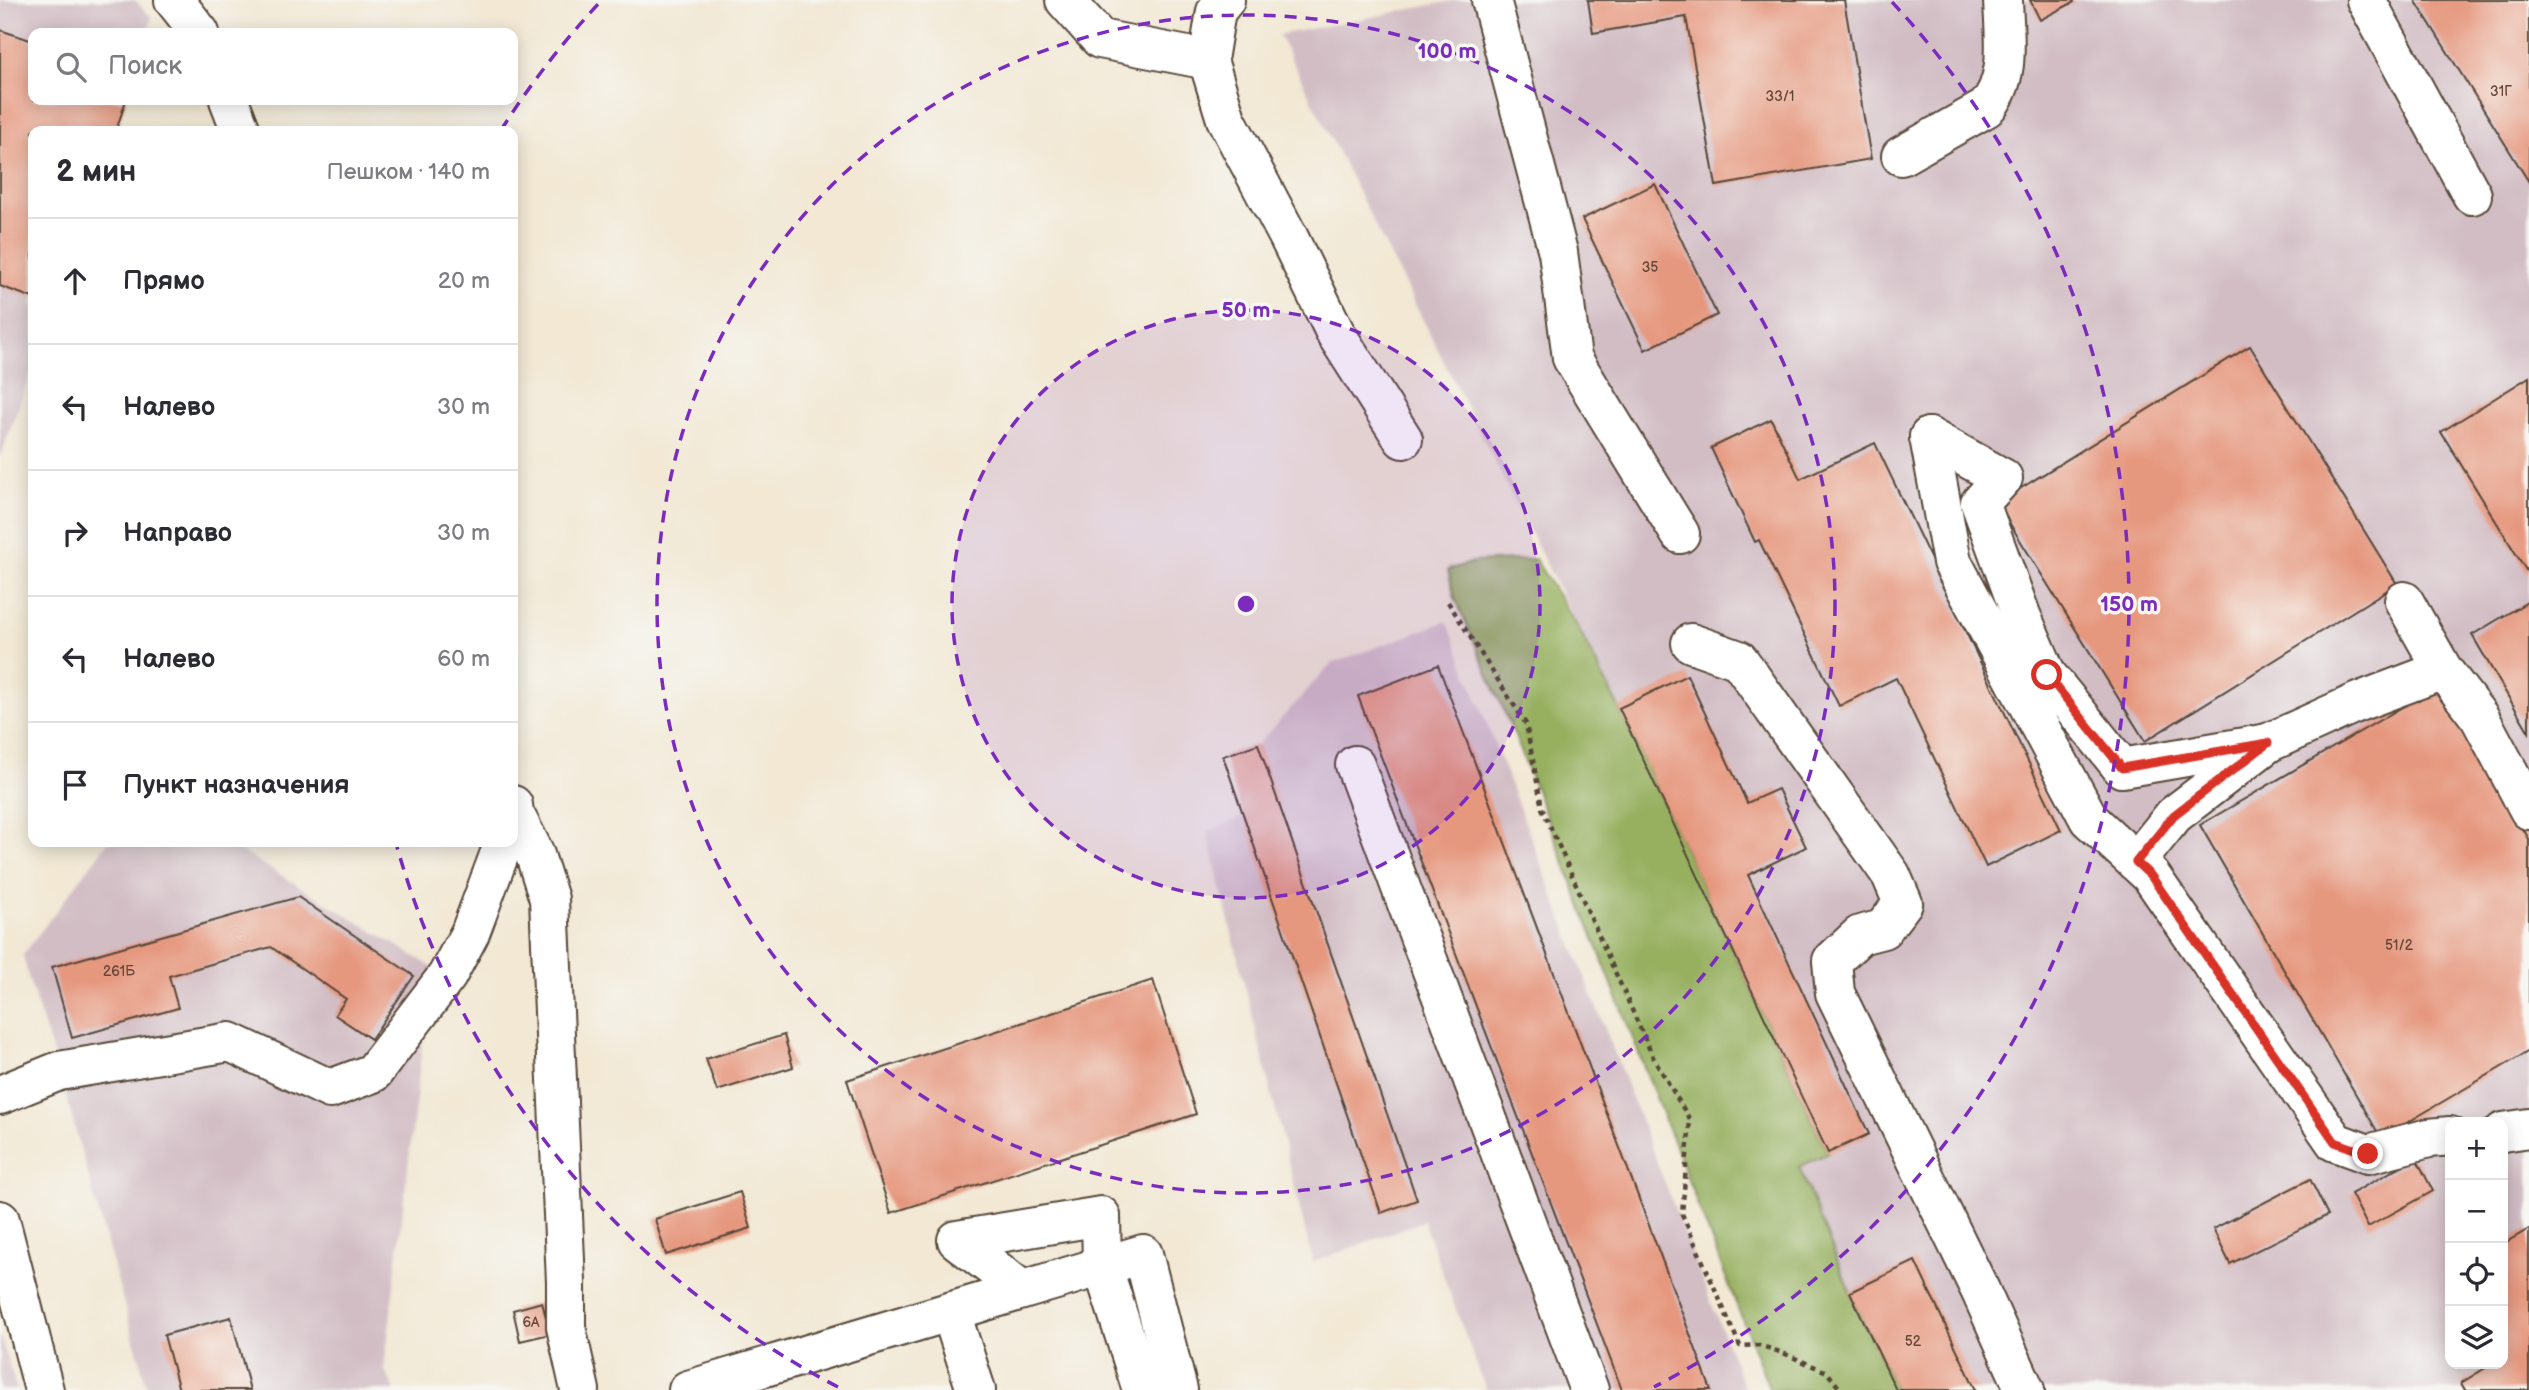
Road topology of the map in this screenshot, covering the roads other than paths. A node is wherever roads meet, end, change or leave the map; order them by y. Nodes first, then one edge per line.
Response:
1 (174, 0) edge
2 (1065, 0) edge
3 (1225, 0) edge
4 (1491, 0) edge
5 (2003, 0) edge
6 (2366, 0) edge
7 (196, 28) edge
8 (1208, 60) junction
9 (231, 105) edge
10 (239, 126) edge
11 (1901, 156) dead end
12 (2472, 195) dead end
13 (1403, 439) dead end
14 (1680, 534) dead end
15 (2404, 601) dead end
16 (1691, 643) dead end
17 (2443, 670) junction
18 (2268, 743) junction
19 (1355, 765) dead end
20 (2529, 810) edge
21 (518, 829) edge
22 (501, 847) edge
23 (2136, 862) junction
24 (0, 1095) edge
25 (2529, 1128) edge
26 (2508, 1131) edge
27 (2445, 1136) edge
28 (0, 1220) edge
29 (1102, 1265) junction
30 (1022, 1290) junction
31 (951, 1313) junction
32 (44, 1390) edge
33 (580, 1390) edge
34 (688, 1390) edge
35 (976, 1390) edge
36 (1142, 1390) edge
37 (1178, 1390) edge
38 (1589, 1390) edge
39 (2025, 1390) edge

1 - 7 street
2 - 8 street
3 - 8 street
4 - 14 street
5 - 11 street
6 - 12 street
8 - 13 street
9 - 10 street
15 - 17 street
16 - 39 street
17 - 18 street
17 - 20 street
18 - 23 street
18 - 23 street
19 - 38 street
21 - 33 street
22 - 24 street
23 - 27 street
25 - 26 street
28 - 32 street
29 - 30 street
29 - 30 street
29 - 36 street
29 - 37 street
30 - 31 street
31 - 34 street
31 - 35 street

